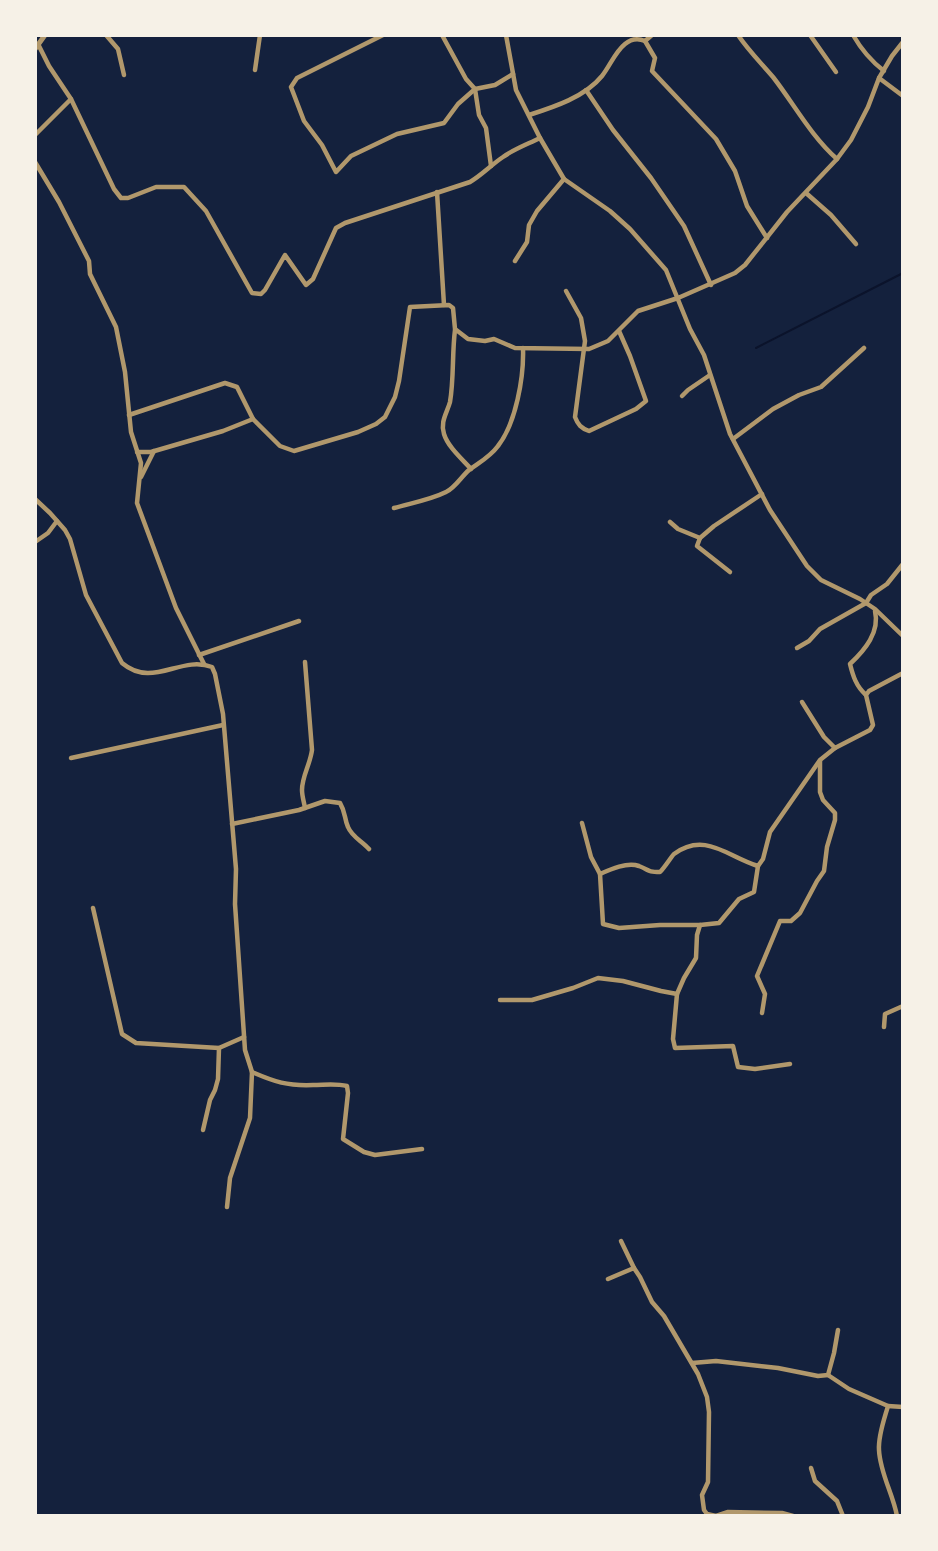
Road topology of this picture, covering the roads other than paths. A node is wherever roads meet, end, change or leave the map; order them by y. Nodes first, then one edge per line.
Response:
1 (45, 35) edge
2 (106, 35) edge
3 (260, 35) edge
4 (383, 35) edge
5 (442, 35) edge
6 (506, 35) edge
7 (652, 35) edge
8 (739, 35) edge
9 (810, 35) edge
10 (853, 35) edge
11 (645, 41) junction
12 (903, 42) edge
13 (37, 47) edge
14 (255, 70) dead end
15 (884, 71) junction
16 (835, 72) dead end
17 (513, 74) junction
18 (124, 75) dead end
19 (879, 78) junction
20 (475, 89) junction
21 (586, 90) junction
22 (903, 96) edge
23 (71, 99) junction
24 (529, 115) junction
25 (35, 135) edge
26 (540, 138) junction
27 (837, 159) junction
28 (35, 162) edge
29 (491, 166) junction
30 (565, 179) junction
31 (437, 192) junction
32 (806, 193) junction
33 (767, 238) junction
34 (856, 243) dead end
35 (515, 261) dead end
36 (711, 285) junction
37 (566, 291) dead end
38 (678, 299) junction
39 (444, 305) junction
40 (456, 329) junction
41 (619, 331) junction
42 (523, 348) junction
43 (864, 348) dead end
44 (584, 349) junction
45 (710, 375) junction
46 (682, 396) dead end
47 (129, 415) junction
48 (253, 419) junction
49 (733, 439) junction
50 (155, 450) junction
51 (137, 452) junction
52 (471, 469) junction
53 (139, 481) junction
54 (762, 494) junction
55 (35, 499) edge
56 (394, 508) dead end
57 (57, 521) junction
58 (670, 522) dead end
59 (699, 538) junction
60 (35, 542) edge
61 (903, 564) edge
62 (730, 572) dead end
63 (866, 603) junction
64 (875, 609) junction
65 (299, 621) dead end
66 (903, 636) edge
67 (797, 648) dead end
68 (200, 655) junction
69 (305, 662) dead end
70 (204, 664) junction
71 (903, 673) edge
72 (866, 695) junction
73 (803, 702) dead end
74 (223, 725) junction
75 (835, 748) junction
76 (71, 758) dead end
77 (820, 760) junction
78 (305, 808) junction
79 (582, 823) dead end
80 (232, 824) junction
81 (369, 849) dead end
82 (758, 866) junction
83 (600, 874) junction
84 (93, 908) dead end
85 (699, 925) junction
86 (677, 994) junction
87 (500, 1000) dead end
88 (903, 1006) edge
89 (762, 1013) dead end
90 (884, 1027) dead end
91 (244, 1037) junction
92 (219, 1048) junction
93 (790, 1063) dead end
94 (252, 1072) junction
95 (203, 1130) dead end
96 (422, 1149) dead end
97 (227, 1207) dead end
98 (621, 1241) dead end
99 (634, 1268) junction
100 (608, 1279) dead end
101 (838, 1330) dead end
102 (692, 1363) junction
103 (828, 1375) junction
104 (888, 1406) junction
105 (903, 1407) edge
106 (811, 1468) dead end
107 (793, 1516) edge
108 (843, 1516) edge
109 (890, 1516) edge
110 (898, 1516) edge

1 - 13 street
2 - 18 street
3 - 14 street
4 - 20 street
5 - 20 street
6 - 17 street
7 - 11 street
8 - 27 street
9 - 16 street
10 - 15 street
11 - 21 street
11 - 33 street
12 - 15 street
13 - 23 street
15 - 19 street
17 - 20 street
17 - 24 street
19 - 22 street
19 - 27 street
20 - 29 street
21 - 24 street
21 - 36 street
23 - 25 street
23 - 31 street
24 - 26 street
26 - 29 street
26 - 30 street
27 - 32 street
28 - 47 street
29 - 31 street
30 - 35 street
30 - 38 street
31 - 39 street
32 - 33 street
32 - 34 street
33 - 36 street
36 - 38 street
37 - 44 street
38 - 41 street
38 - 45 street
39 - 40 street
39 - 48 street
40 - 42 street
40 - 52 street
41 - 44 street
41 - 44 street
42 - 44 street
42 - 52 street
43 - 49 street
45 - 46 street
45 - 49 street
47 - 48 street
47 - 51 street
48 - 50 street
49 - 54 street
50 - 51 street
50 - 53 street
51 - 53 street
52 - 56 street
53 - 68 street
54 - 59 street
54 - 63 street
55 - 57 street
57 - 60 street
57 - 70 street
58 - 59 street
59 - 62 street
61 - 63 street
63 - 64 street
63 - 67 street
64 - 66 street
64 - 72 street
65 - 68 street
68 - 70 street
69 - 78 street
70 - 74 street
71 - 72 street
72 - 75 street
73 - 75 street
74 - 76 street
74 - 80 street
75 - 77 street
77 - 82 street
77 - 89 street
78 - 80 street
78 - 81 street
79 - 83 street
80 - 91 street
82 - 83 street
82 - 85 street
83 - 85 street
84 - 92 street
85 - 86 street
86 - 87 street
86 - 93 street
88 - 90 street
91 - 92 street
91 - 94 street
92 - 95 street
94 - 96 street
94 - 97 street
98 - 99 street
99 - 100 street
99 - 102 street
101 - 103 street
102 - 103 street
102 - 107 street
103 - 104 street
104 - 105 street
104 - 110 street
106 - 108 street
109 - 110 street

